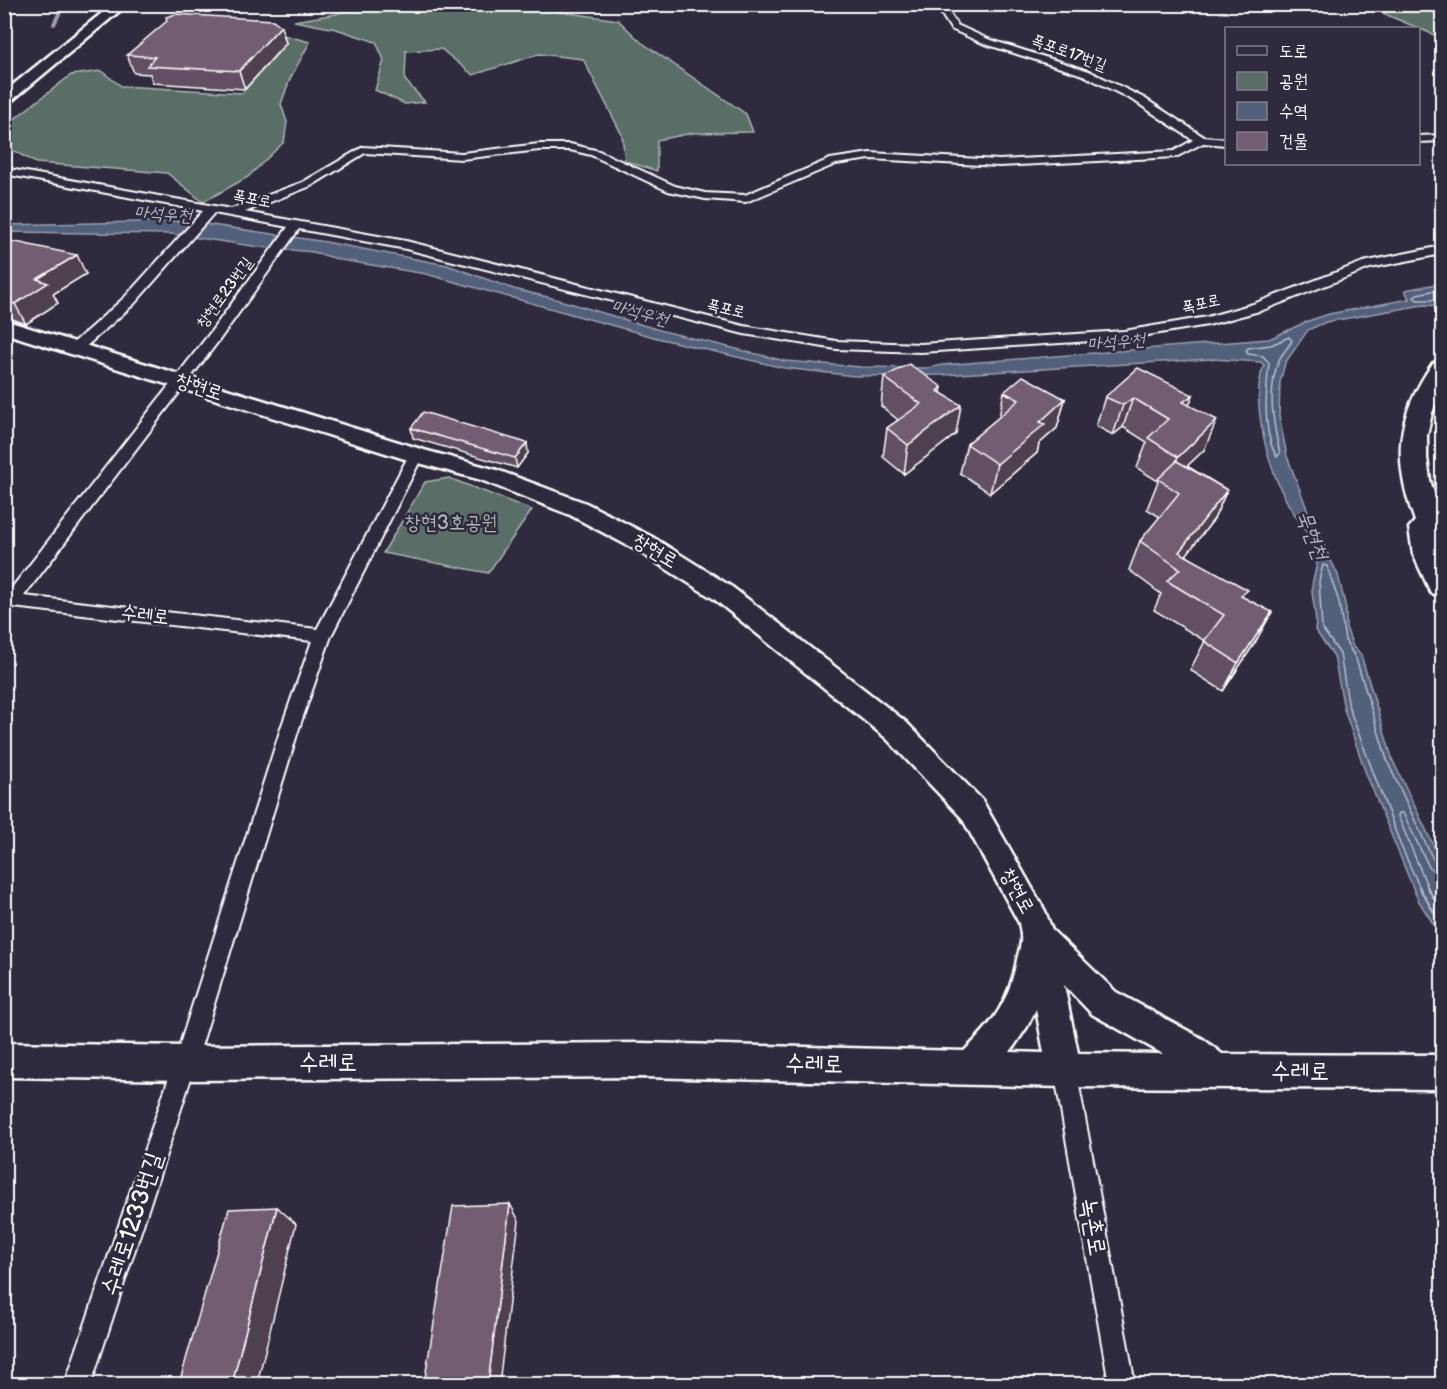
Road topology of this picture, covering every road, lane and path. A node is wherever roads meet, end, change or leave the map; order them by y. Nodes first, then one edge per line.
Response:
1 (122, 4) edge
2 (939, 4) edge
3 (6, 98) edge
4 (1443, 138) edge
5 (1420, 139) edge
6 (1201, 140) junction
7 (1225, 142) edge
8 (4, 171) edge
9 (212, 208) junction
10 (234, 212) junction
11 (293, 228) junction
12 (1443, 250) edge
13 (4, 326) edge
14 (77, 347) junction
15 (1443, 368) edge
16 (179, 381) junction
17 (1443, 392) edge
18 (416, 455) junction
19 (1431, 502) edge
20 (1443, 549) edge
21 (1443, 585) edge
22 (8, 600) edge
23 (322, 636) junction
24 (1037, 937) junction
25 (4, 1060) edge
26 (185, 1064) junction
27 (970, 1068) junction
28 (1065, 1070) junction
29 (1217, 1071) junction
30 (1443, 1072) edge
31 (78, 1384) edge
32 (1122, 1384) edge

1 - 3 main road
2 - 6 street, 폭포로17번길
4 - 5 street
6 - 7 street, 폭포로17번길
6 - 10 street
8 - 9 street, 폭포로
9 - 10 street, 폭포로
9 - 14 street
10 - 11 street, 폭포로
11 - 12 street, 폭포로
11 - 16 street, 창현로23번길
13 - 14 main road, 창현로
14 - 16 main road, 창현로
15 - 19 highway
16 - 18 main road, 창현로
16 - 22 street, 창현로23번길
17 - 19 highway
18 - 23 street
18 - 24 main road, 창현로
19 - 20 highway
19 - 21 highway
22 - 23 street, 수레로
23 - 26 street
24 - 27 main road
24 - 28 main road, 창현로
24 - 29 main road
25 - 26 main road, 수레로
26 - 27 main road, 수레로
26 - 31 street, 수레로1233번길
27 - 28 main road, 수레로
28 - 29 main road, 수레로
28 - 32 street, 녹촌로
29 - 30 main road, 수레로

